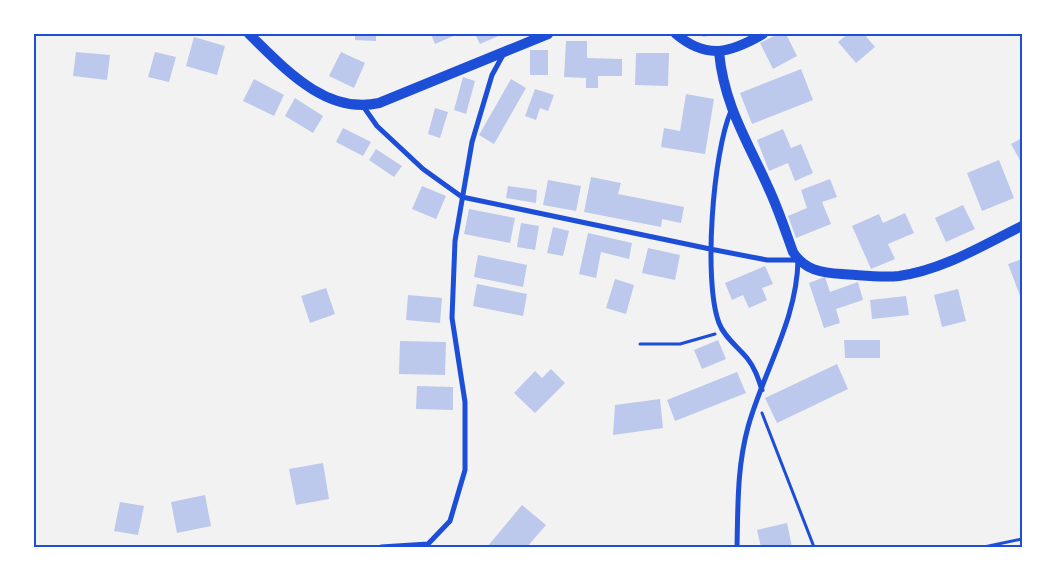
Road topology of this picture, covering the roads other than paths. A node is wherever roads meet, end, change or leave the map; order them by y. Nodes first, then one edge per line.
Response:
1 (248, 34) edge
2 (548, 34) edge
3 (676, 34) edge
4 (763, 34) edge
5 (505, 52) junction
6 (719, 52) junction
7 (363, 106) junction
8 (732, 111) junction
9 (462, 197) junction
10 (1022, 226) edge
11 (710, 249) junction
12 (798, 260) junction
13 (762, 390) junction
14 (381, 547) edge
15 (737, 547) edge

1 - 7 main road
2 - 5 main road
3 - 6 main road
4 - 6 main road
5 - 7 main road
5 - 9 street
6 - 8 main road
7 - 9 street
8 - 11 street
8 - 12 main road
9 - 11 street
9 - 14 street
10 - 12 main road
11 - 12 street
11 - 13 street
12 - 13 street
13 - 15 street

